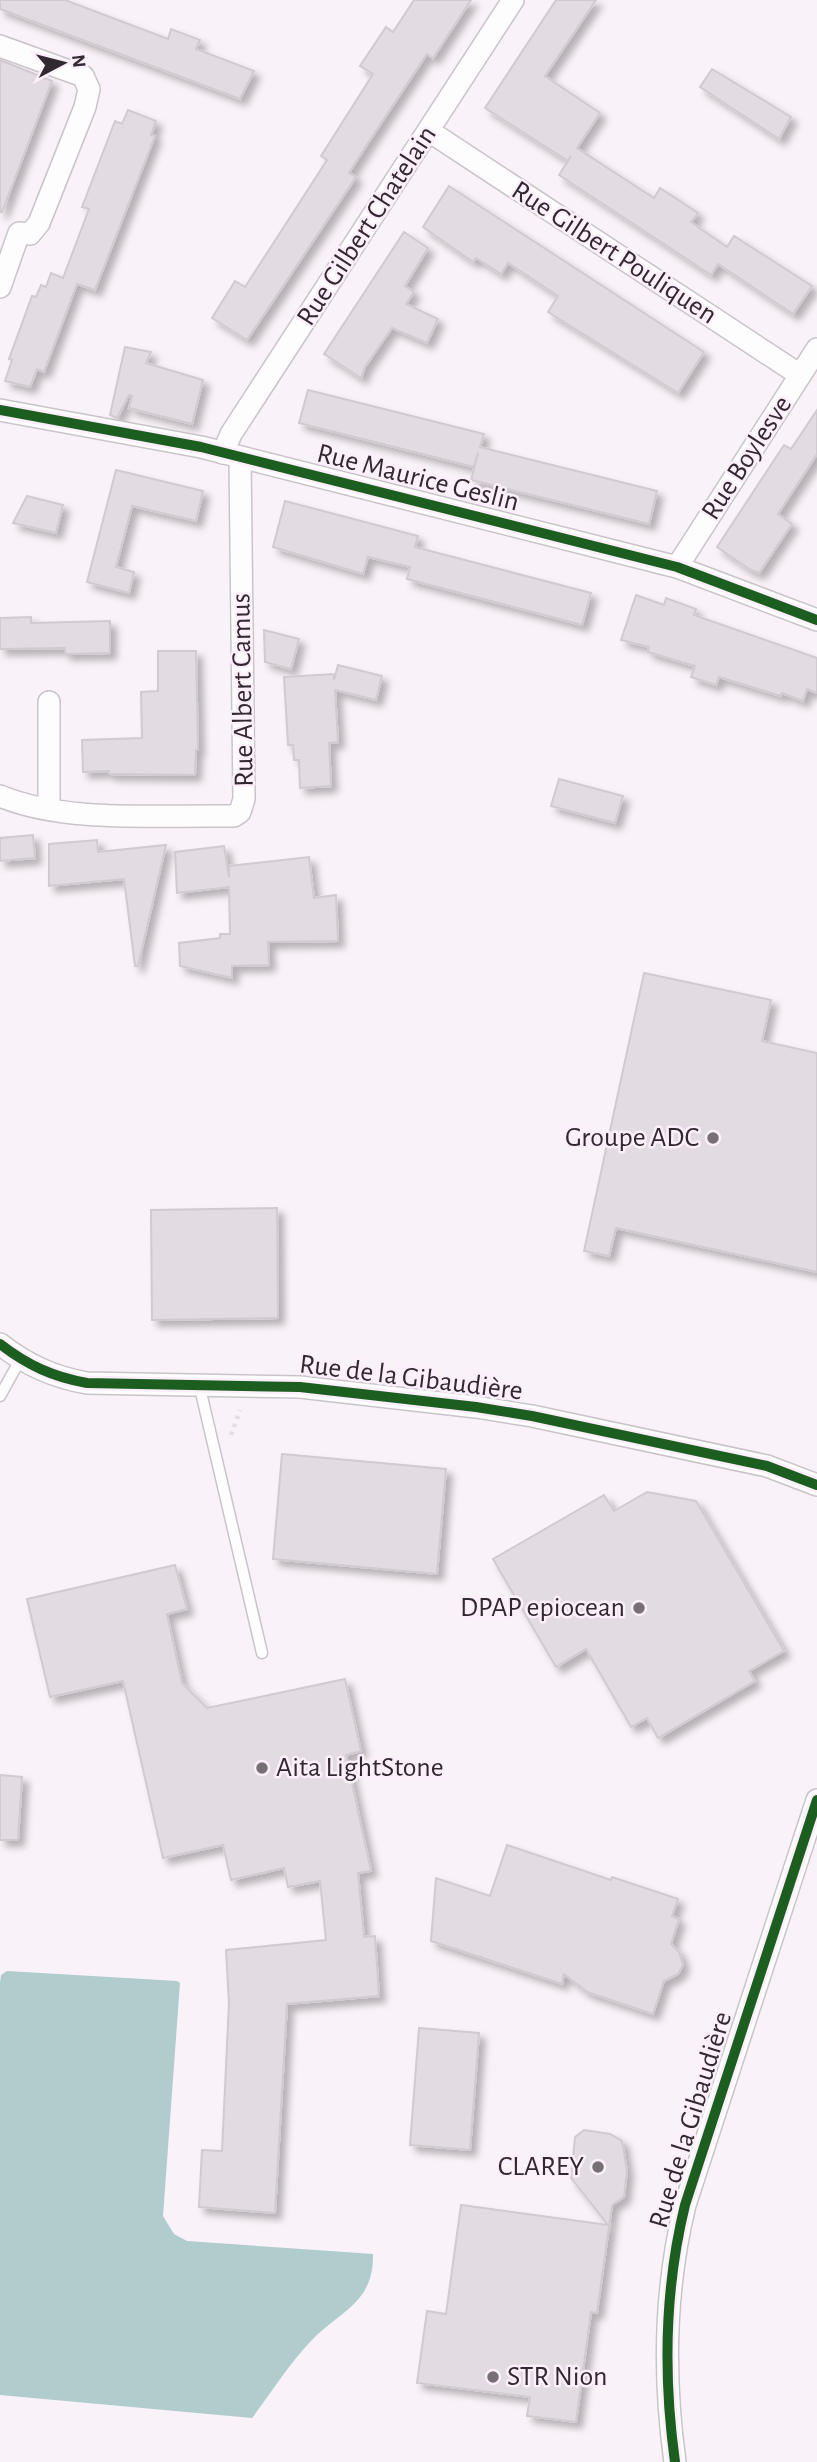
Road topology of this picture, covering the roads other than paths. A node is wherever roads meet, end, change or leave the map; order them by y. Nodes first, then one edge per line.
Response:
1 (513, 0) edge
2 (0, 46) edge
3 (429, 131) junction
4 (0, 287) edge
5 (817, 349) edge
6 (800, 376) junction
7 (0, 410) edge
8 (232, 456) junction
9 (677, 567) junction
10 (817, 620) edge
11 (49, 702) dead end
12 (0, 796) edge
13 (49, 809) junction
14 (0, 1344) edge
15 (20, 1360) junction
16 (200, 1384) junction
17 (0, 1396) edge
18 (817, 1485) edge
19 (262, 1653) dead end
20 (817, 1800) edge
21 (675, 2462) edge

1 - 3 street, Rue Gilbert Chatelain
2 - 4 street
3 - 6 street, Rue Gilbert Pouliquen
3 - 8 street, Rue Gilbert Chatelain
5 - 6 street, Rue Boylesve
6 - 9 street, Rue Boylesve
7 - 8 street, Rue Maurice Geslin
8 - 9 street, Rue Maurice Geslin
8 - 13 street, Rue Albert Camus
9 - 10 street, Rue Maurice Geslin
11 - 13 street
12 - 13 street, Rue Albert Camus
14 - 15 street, Rue de la Gibaudière
15 - 16 street, Rue de la Gibaudière
15 - 17 lane
16 - 18 street, Rue de la Gibaudière
16 - 19 lane
20 - 21 street, Rue de la Gibaudière

